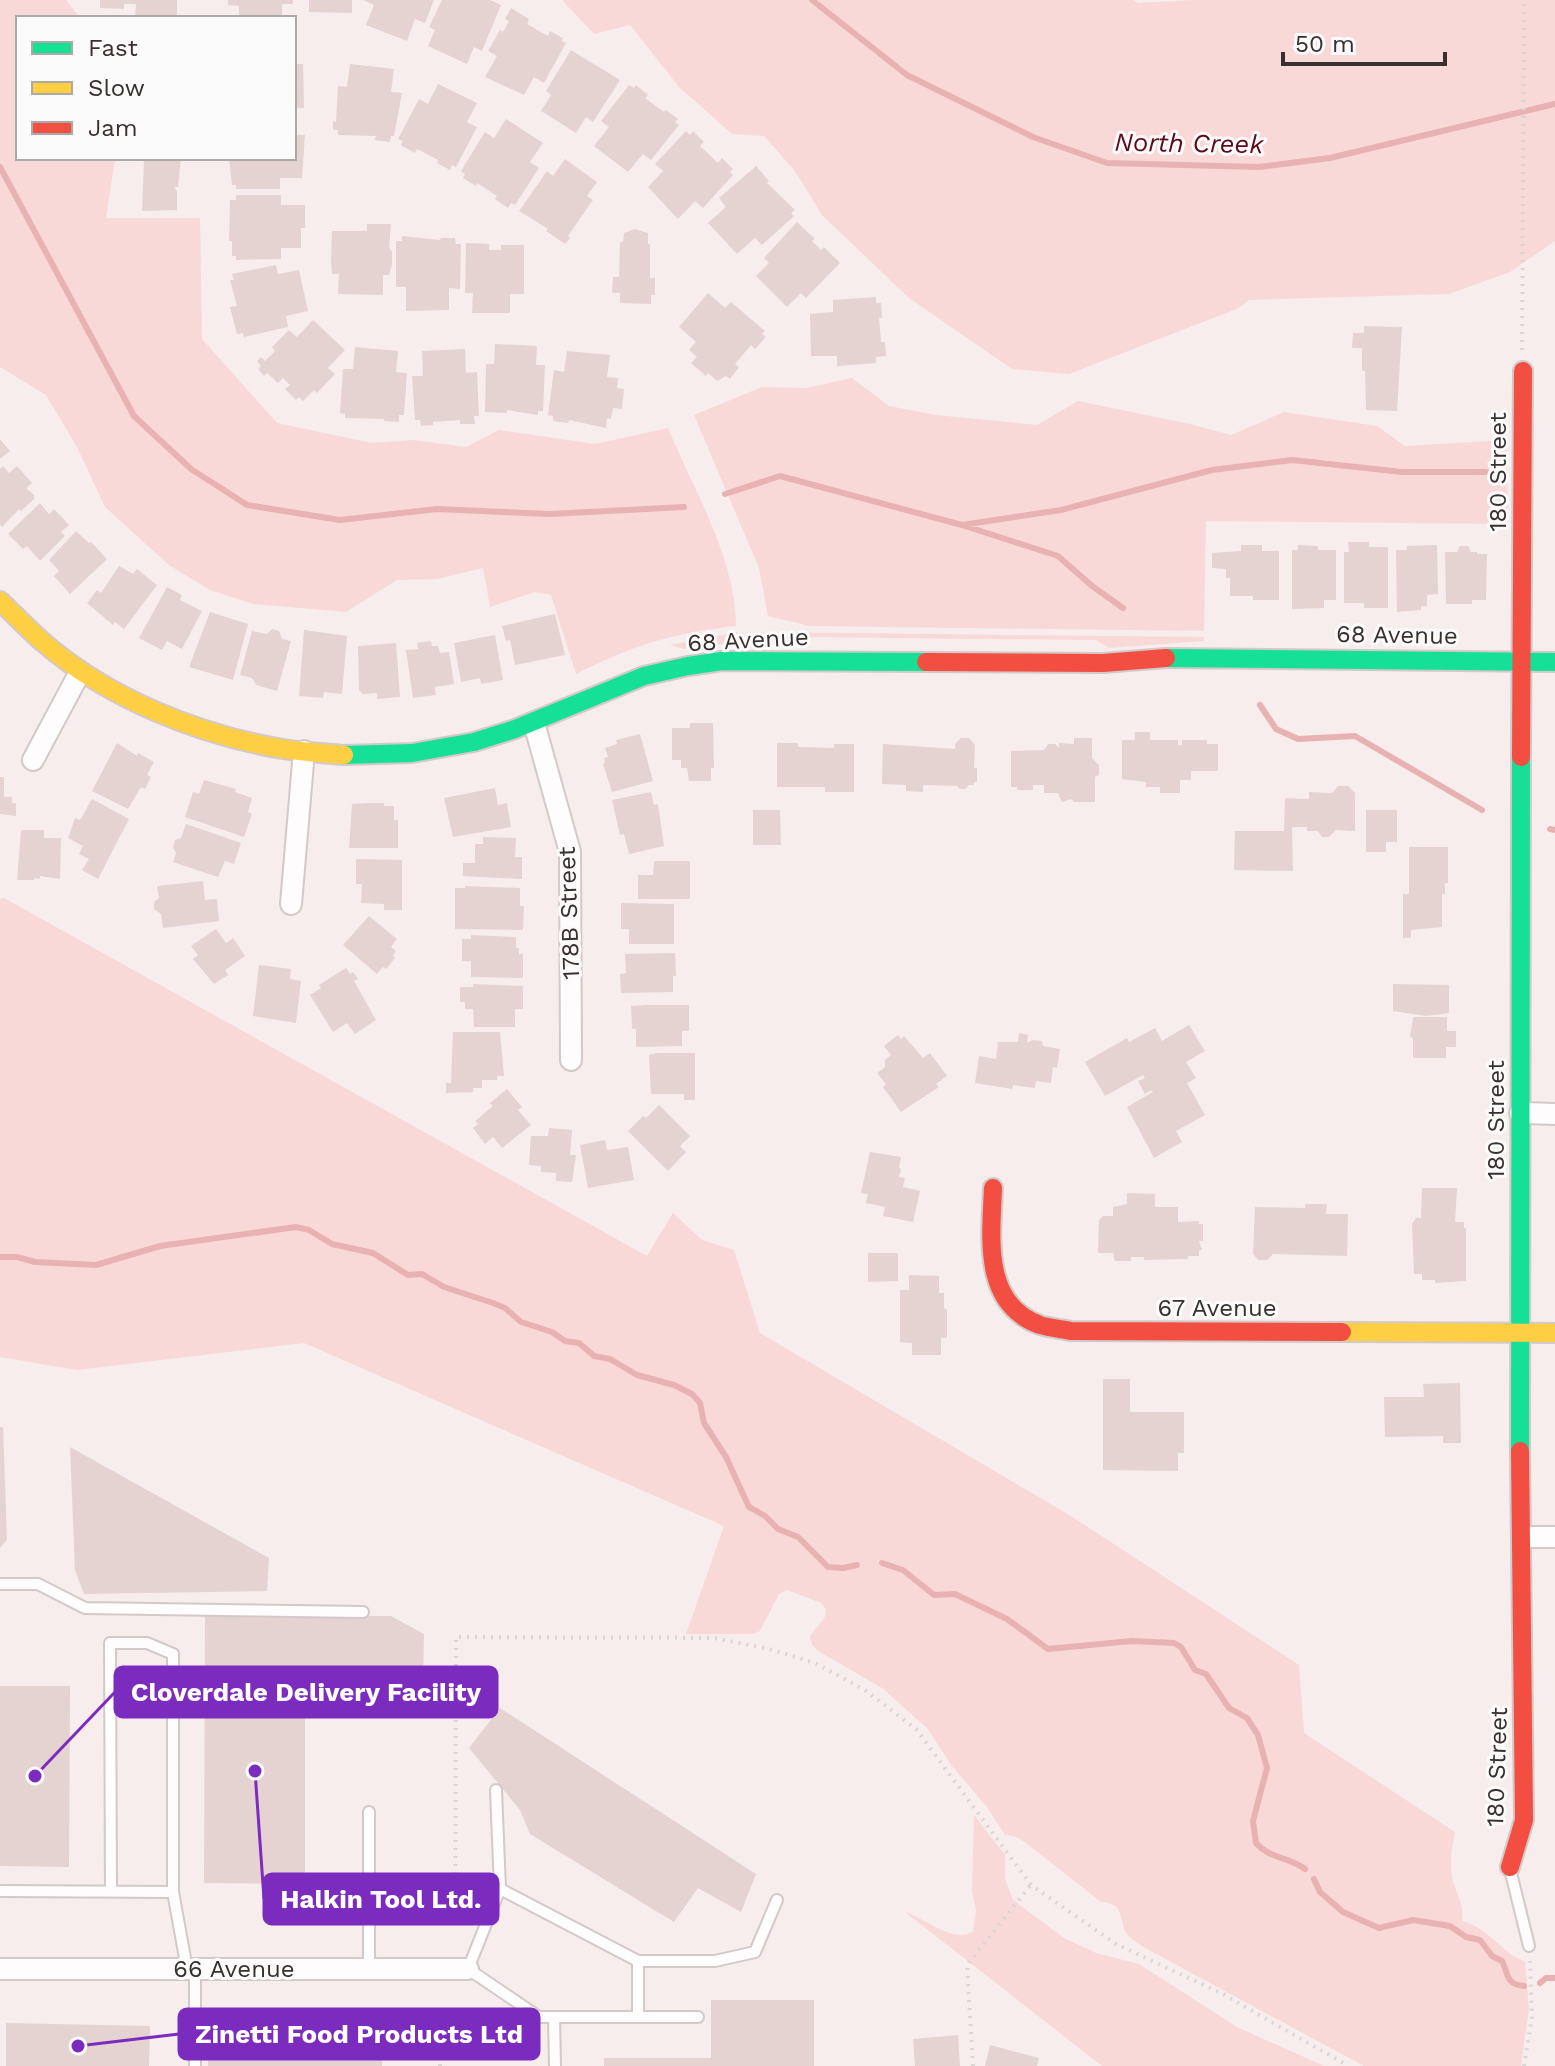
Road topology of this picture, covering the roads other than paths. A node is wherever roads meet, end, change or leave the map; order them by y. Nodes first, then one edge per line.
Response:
1 (1523, 371) dead end
2 (0, 601) edge
3 (1523, 661) junction
4 (1555, 662) edge
5 (80, 672) junction
6 (534, 723) junction
7 (304, 751) junction
8 (33, 760) dead end
9 (291, 904) dead end
10 (571, 1060) dead end
11 (1520, 1113) junction
12 (1555, 1114) edge
13 (993, 1188) dead end
14 (1519, 1333) junction
15 (1555, 1333) edge
16 (1522, 1537) junction
17 (1555, 1537) edge
18 (0, 1584) edge
19 (363, 1612) dead end
20 (496, 1790) dead end
21 (369, 1812) dead end
22 (1510, 1867) joint
23 (500, 1889) junction
24 (0, 1891) edge
25 (111, 1891) junction
26 (173, 1892) junction
27 (777, 1900) dead end
28 (1529, 1946) road end
29 (638, 1961) junction
30 (0, 1969) edge
31 (191, 1969) junction
32 (369, 1969) junction
33 (468, 1969) junction
34 (554, 2017) junction
35 (638, 2017) junction
36 (698, 2017) dead end
37 (195, 2066) edge
38 (555, 2066) edge

1 - 3 street, 180 Street
2 - 5 street, 68 Avenue
3 - 4 street, 68 Avenue
3 - 6 street, 68 Avenue
3 - 11 street, 180 Street
5 - 7 street, 68 Avenue
5 - 8 street
6 - 7 street, 68 Avenue
6 - 10 street, 178B Street
7 - 9 street
11 - 12 street
11 - 14 street, 180 Street
13 - 14 street, 67 Avenue
14 - 15 street, 67 Avenue
14 - 16 street, 180 Street
16 - 17 street
16 - 22 street, 180 Street
18 - 19 lane
20 - 23 lane
21 - 32 lane
22 - 28 lane
23 - 29 lane
23 - 33 lane
24 - 25 lane
25 - 26 lane
25 - 26 lane
26 - 31 lane
27 - 29 lane
29 - 35 lane
30 - 31 street, 66 Avenue
31 - 32 street, 66 Avenue
31 - 37 lane
32 - 33 street, 66 Avenue
33 - 34 lane
34 - 35 lane
34 - 38 lane
35 - 36 lane

